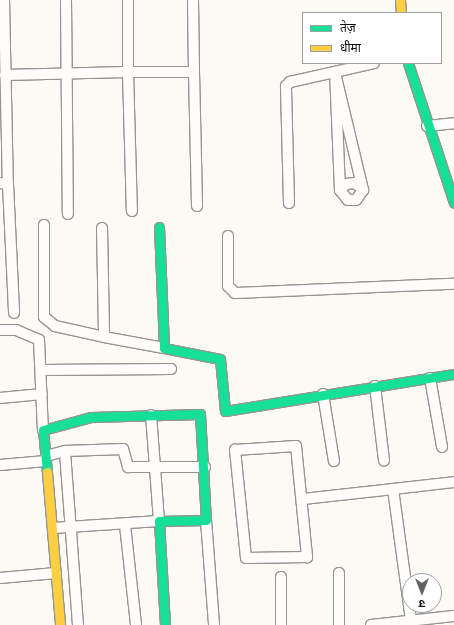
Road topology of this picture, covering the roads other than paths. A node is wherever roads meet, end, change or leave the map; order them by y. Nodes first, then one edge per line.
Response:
1 (4, 0) edge
2 (66, 0) edge
3 (128, 0) edge
4 (193, 0) edge
5 (400, 0) edge
6 (401, 12) edge
7 (3, 64) edge
8 (370, 64) edge
9 (408, 64) edge
10 (128, 72) junction
11 (194, 72) junction
12 (67, 73) junction
13 (335, 73) junction
14 (5, 75) junction
15 (454, 123) edge
16 (427, 126) junction
17 (4, 183) edge
18 (340, 190) junction
19 (363, 190) junction
20 (289, 203) dead end
21 (454, 203) edge
22 (197, 206) dead end
23 (132, 212) dead end
24 (68, 214) dead end
25 (44, 225) dead end
26 (159, 227) dead end
27 (102, 228) dead end
28 (228, 236) dead end
29 (454, 284) edge
30 (14, 313) dead end
31 (0, 330) edge
32 (104, 337) junction
33 (164, 348) junction
34 (170, 369) dead end
35 (41, 370) junction
36 (454, 374) edge
37 (430, 378) junction
38 (374, 386) junction
39 (42, 394) junction
40 (323, 394) junction
41 (0, 398) edge
42 (151, 415) junction
43 (43, 430) junction
44 (442, 447) dead end
45 (65, 451) junction
46 (46, 459) junction
47 (384, 460) dead end
48 (334, 461) dead end
49 (0, 465) edge
50 (156, 466) junction
51 (205, 467) junction
52 (454, 482) edge
53 (393, 489) junction
54 (303, 499) junction
55 (206, 520) junction
56 (159, 522) junction
57 (125, 525) junction
58 (53, 528) junction
59 (72, 528) junction
60 (56, 573) junction
61 (339, 573) dead end
62 (281, 577) dead end
63 (0, 578) edge
64 (454, 616) edge
65 (411, 620) junction
66 (60, 625) edge
67 (78, 625) edge
68 (136, 625) edge
69 (165, 625) edge
70 (214, 625) edge
71 (281, 625) edge
72 (339, 625) edge
73 (371, 625) edge

1 - 7 street
2 - 12 street
3 - 10 street
4 - 11 street
5 - 6 street
7 - 14 street
8 - 13 street
9 - 16 street
10 - 11 street
10 - 12 street
10 - 23 street
11 - 22 street
12 - 14 street
12 - 24 street
13 - 18 street
13 - 19 street
13 - 20 street
14 - 17 street
15 - 16 street
16 - 21 street
17 - 30 street
18 - 19 street
18 - 19 street
25 - 32 street
26 - 33 street
27 - 32 street
28 - 29 street
31 - 35 street
32 - 33 street
33 - 40 street
34 - 35 street
35 - 39 street
36 - 37 street
37 - 38 street
37 - 44 street
38 - 40 street
38 - 47 street
39 - 41 street
39 - 43 street
40 - 48 street
42 - 43 street
42 - 50 street
42 - 51 street
43 - 46 street
45 - 46 street
45 - 50 street
45 - 59 street
46 - 49 street
46 - 58 street
50 - 51 street
50 - 56 street
51 - 55 street
52 - 53 street
53 - 54 street
53 - 65 street
54 - 54 street
55 - 56 street
55 - 70 street
56 - 57 street
56 - 69 street
57 - 59 street
57 - 68 street
58 - 59 street
58 - 60 street
59 - 67 street
60 - 63 street
60 - 66 street
61 - 72 street
62 - 71 street
64 - 65 street
65 - 73 street

